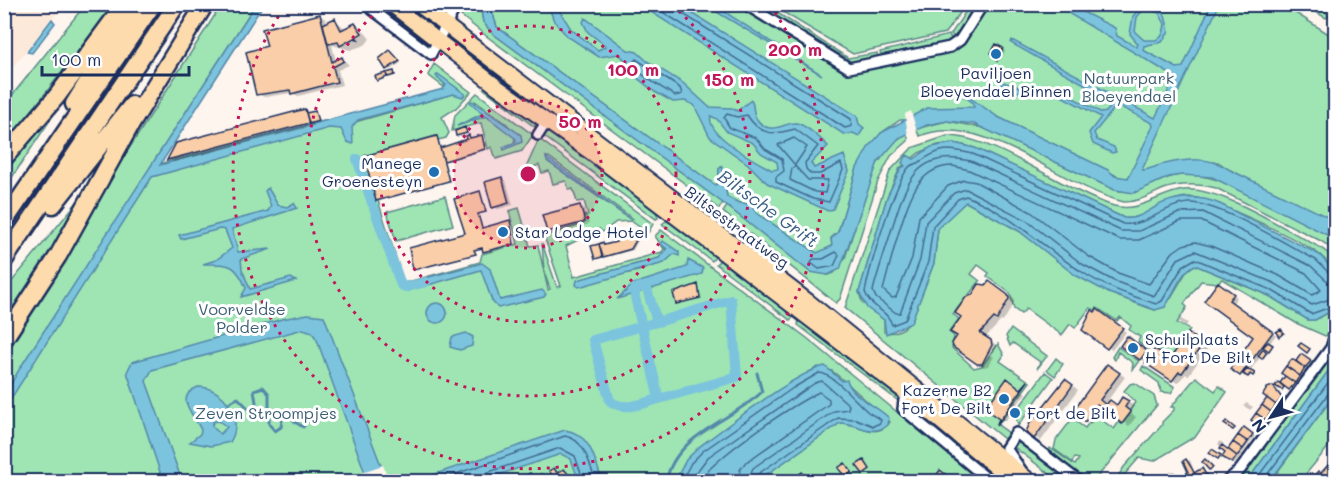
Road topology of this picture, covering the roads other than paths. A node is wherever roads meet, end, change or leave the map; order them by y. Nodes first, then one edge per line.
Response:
1 (125, 4) edge
2 (136, 4) edge
3 (153, 4) edge
4 (177, 4) edge
5 (205, 4) edge
6 (365, 4) edge
7 (391, 4) edge
8 (418, 4) edge
9 (457, 4) edge
10 (745, 4) edge
11 (983, 4) edge
12 (445, 27) junction
13 (188, 32) junction
14 (434, 48) junction
15 (547, 122) junction
16 (538, 135) dead end
17 (4, 158) edge
18 (28, 189) junction
19 (4, 222) edge
20 (6, 259) edge
21 (1335, 332) edge
22 (4, 339) edge
23 (905, 392) junction
24 (1023, 480) edge
25 (991, 482) edge
26 (1080, 482) edge
27 (1226, 482) edge

1 - 17 highway
2 - 18 highway
3 - 18 highway
4 - 20 highway
5 - 13 highway
6 - 14 street, Biltsestraatweg
7 - 14 main road, Biltsestraatweg
8 - 12 main road, Biltsestraatweg
9 - 12 street
10 - 11 street
12 - 14 street
12 - 24 main road, Biltsestraatweg
13 - 20 highway
13 - 22 highway
14 - 15 main road, Biltsestraatweg
15 - 16 street
15 - 23 main road, Biltsestraatweg
18 - 19 highway
21 - 27 street
23 - 24 main road, Biltsestraatweg
23 - 25 street
24 - 26 street

